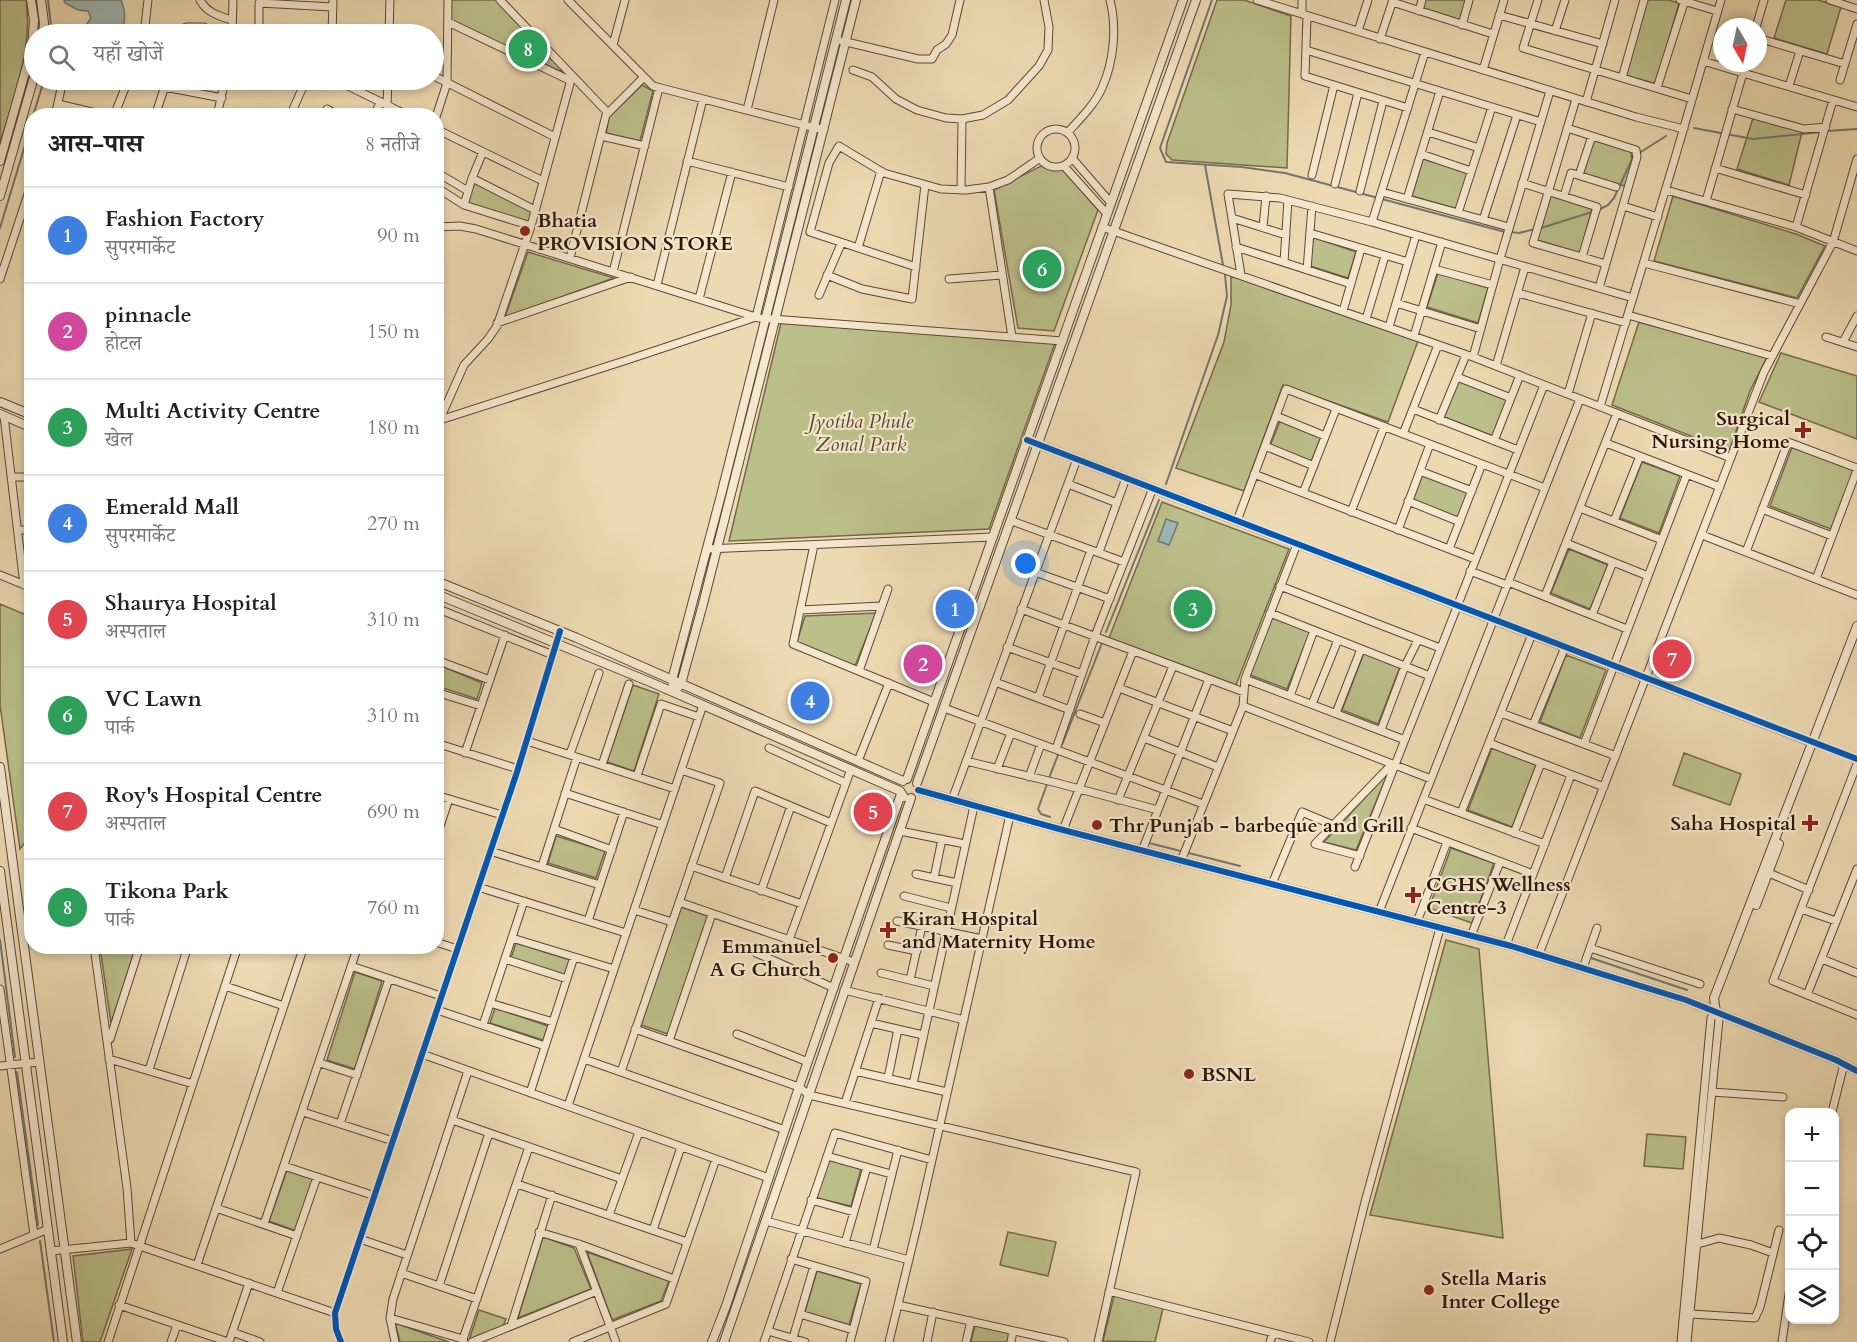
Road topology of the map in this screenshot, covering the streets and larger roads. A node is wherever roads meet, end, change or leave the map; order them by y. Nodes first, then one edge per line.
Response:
1 (31, 0) edge
2 (41, 0) edge
3 (148, 0) edge
4 (200, 0) edge
5 (233, 0) edge
6 (390, 0) edge
7 (448, 0) edge
8 (500, 0) edge
9 (625, 0) edge
10 (774, 0) edge
11 (835, 0) edge
12 (846, 0) edge
13 (856, 0) edge
14 (960, 0) edge
15 (1044, 0) edge
16 (1110, 0) edge
17 (1183, 0) edge
18 (1196, 0) edge
19 (1257, 0) edge
20 (1302, 0) edge
21 (1368, 0) edge
22 (1422, 0) edge
23 (1469, 0) edge
24 (1504, 0) edge
25 (1538, 0) edge
26 (1565, 0) edge
27 (1615, 0) edge
28 (1644, 0) edge
29 (1720, 0) edge
30 (1764, 0) edge
31 (1830, 0) edge
32 (571, 1) edge
33 (1392, 1) edge
34 (1683, 1) edge
35 (333, 3) edge
36 (1857, 9) edge
37 (1419, 11) junction
38 (1718, 11) junction
39 (1304, 15) junction
40 (1499, 15) junction
41 (1759, 18) edge
42 (232, 20) junction
43 (448, 22) junction
44 (34, 24) edge
45 (44, 24) edge
46 (145, 24) edge
47 (232, 24) edge
48 (259, 24) edge
49 (332, 24) edge
50 (389, 24) edge
51 (1532, 24) junction
52 (1857, 24) edge
53 (1462, 25) junction
54 (1358, 31) junction
55 (1555, 31) junction
56 (1493, 34) junction
57 (1380, 39) junction
58 (836, 40) junction
59 (1767, 41) edge
60 (846, 42) junction
61 (1603, 44) junction
62 (613, 45) junction
63 (1306, 50) junction
64 (1800, 51) junction
65 (1425, 52) junction
66 (1703, 61) junction
67 (1845, 64) junction
68 (853, 70) dead end
69 (1484, 70) junction
70 (1595, 70) junction
71 (1743, 73) junction
72 (24, 76) edge
73 (644, 77) junction
74 (571, 78) junction
75 (1622, 78) junction
76 (1840, 80) dead end
77 (444, 81) edge
78 (447, 83) junction
79 (1416, 84) junction
80 (1334, 85) junction
81 (1789, 86) junction
82 (659, 88) junction
83 (1657, 88) junction
84 (30, 90) edge
85 (61, 90) edge
86 (124, 90) edge
87 (164, 90) edge
88 (192, 90) edge
89 (223, 90) edge
90 (302, 90) edge
91 (357, 90) edge
92 (386, 90) edge
93 (1440, 91) junction
94 (1550, 91) junction
95 (1358, 93) junction
96 (222, 98) junction
97 (703, 99) junction
98 (1576, 99) junction
99 (1692, 99) junction
100 (1383, 100) junction
101 (1833, 100) junction
102 (1586, 102) junction
103 (384, 103) junction
104 (58, 104) junction
105 (1857, 106) edge
106 (1492, 107) junction
107 (25, 108) edge
108 (57, 108) edge
109 (77, 108) edge
110 (117, 108) edge
111 (158, 108) edge
112 (219, 108) edge
113 (294, 108) edge
114 (380, 108) edge
115 (394, 108) edge
116 (439, 108) edge
117 (1408, 108) junction
118 (1732, 109) junction
119 (747, 110) junction
120 (24, 112) edge
121 (608, 113) junction
122 (1517, 114) junction
123 (962, 119) junction
124 (1541, 122) junction
125 (810, 125) junction
126 (1567, 128) junction
127 (1684, 129) junction
128 (824, 130) junction
129 (1824, 131) junction
130 (1068, 132) junction
131 (1428, 132) junction
132 (444, 133) edge
133 (555, 136) junction
134 (601, 136) junction
135 (1592, 136) junction
136 (645, 146) junction
137 (1479, 148) junction
138 (483, 152) junction
139 (1421, 154) junction
140 (1040, 158) junction
141 (1072, 158) junction
142 (1857, 159) edge
143 (687, 161) junction
144 (0, 162) edge
145 (1064, 166) junction
146 (1715, 168) junction
147 (880, 171) junction
148 (1471, 171) junction
149 (732, 172) junction
150 (1312, 175) dead end
151 (1579, 175) junction
152 (444, 177) edge
153 (472, 178) junction
154 (543, 181) junction
155 (1522, 183) junction
156 (1335, 184) dead end
157 (926, 185) junction
158 (789, 187) junction
159 (988, 187) junction
160 (1616, 187) dead end
161 (961, 190) junction
162 (1666, 190) junction
163 (468, 191) junction
164 (1360, 191) dead end
165 (1548, 191) junction
166 (444, 192) edge
167 (1806, 195) junction
168 (0, 196) edge
169 (1266, 196) junction
170 (1380, 196) junction
171 (1564, 196) junction
172 (1407, 199) junction
173 (1288, 200) junction
174 (1706, 201) junction
175 (1111, 203) junction
176 (464, 205) junction
177 (24, 206) edge
178 (1312, 206) junction
179 (1623, 206) junction
180 (535, 210) junction
181 (1458, 213) junction
182 (1107, 214) junction
183 (1658, 217) junction
184 (1232, 218) junction
185 (1483, 220) junction
186 (1372, 222) junction
187 (531, 226) junction
188 (444, 227) edge
189 (1102, 227) junction
190 (1263, 227) junction
191 (1796, 227) junction
192 (1508, 231) junction
193 (1115, 232) junction
194 (1310, 233) junction
195 (1286, 235) junction
196 (1416, 235) junction
197 (1442, 242) junction
198 (1833, 242) junction
199 (841, 244) junction
200 (525, 245) junction
201 (1236, 246) junction
202 (858, 248) junction
203 (1361, 249) junction
204 (1857, 251) edge
205 (1385, 256) junction
206 (1582, 257) junction
207 (570, 258) junction
208 (1500, 259) junction
209 (1284, 262) junction
210 (1408, 262) junction
211 (1644, 263) junction
212 (1606, 264) junction
213 (916, 267) junction
214 (1525, 267) junction
215 (1434, 269) junction
216 (1307, 270) junction
217 (614, 272) junction
218 (827, 275) junction
219 (1002, 275) junction
220 (1241, 275) junction
221 (631, 277) junction
222 (0, 279) edge
223 (949, 279) dead end
224 (1351, 284) junction
225 (657, 285) junction
226 (1493, 285) junction
227 (1599, 288) junction
228 (1518, 293) junction
229 (819, 295) dead end
230 (1633, 298) junction
231 (699, 299) junction
232 (1396, 303) junction
233 (1800, 304) junction
234 (1422, 310) junction
235 (1343, 311) junction
236 (1592, 313) junction
237 (1857, 316) edge
238 (760, 318) junction
239 (776, 319) junction
240 (1366, 319) junction
241 (1627, 319) junction
242 (498, 323) junction
243 (1389, 327) junction
244 (1481, 329) junction
245 (1414, 336) junction
246 (1012, 337) junction
247 (1826, 337) dead end
248 (1843, 342) junction
249 (1061, 345) junction
250 (1438, 345) junction
251 (1857, 347) edge
252 (1071, 355) junction
253 (1470, 356) junction
254 (1772, 356) junction
255 (1496, 366) junction
256 (1520, 375) junction
257 (1457, 377) junction
258 (1544, 385) junction
259 (1568, 394) junction
260 (1511, 398) junction
261 (1580, 399) junction
262 (0, 402) edge
263 (1600, 407) junction
264 (1336, 408) junction
265 (444, 410) edge
266 (1413, 410) junction
267 (24, 412) edge
268 (1617, 413) junction
269 (2, 415) edge
270 (1276, 416) junction
271 (1439, 420) junction
272 (444, 422) edge
273 (24, 425) edge
274 (1384, 427) junction
275 (1403, 434) junction
276 (1325, 436) junction
277 (1027, 440) junction
278 (1494, 441) junction
279 (1606, 443) junction
280 (1430, 444) junction
281 (1039, 445) junction
282 (1265, 446) junction
283 (1518, 450) junction
284 (1640, 456) junction
285 (1731, 458) junction
286 (1077, 459) junction
287 (1482, 464) junction
288 (1314, 466) junction
289 (1857, 469) edge
290 (1420, 471) junction
291 (1254, 474) junction
292 (1509, 474) junction
293 (1687, 474) junction
294 (11, 477) junction
295 (24, 477) edge
296 (1126, 478) junction
297 (1068, 484) junction
298 (1720, 487) junction
299 (1153, 488) junction
300 (1545, 488) junction
301 (1472, 491) junction
302 (1304, 493) junction
303 (1408, 501) junction
304 (1117, 503) junction
305 (1580, 507) junction
306 (1762, 509) junction
307 (1351, 512) junction
308 (1012, 521) junction
309 (1237, 521) junction
310 (1614, 521) junction
311 (1460, 522) junction
312 (18, 530) junction
313 (24, 530) edge
314 (1398, 530) junction
315 (1049, 534) junction
316 (1702, 535) junction
317 (1832, 536) junction
318 (993, 537) junction
319 (1662, 540) junction
320 (1566, 543) junction
321 (1297, 544) junction
322 (814, 545) junction
323 (707, 549) junction
324 (1449, 549) junction
325 (717, 550) junction
326 (1095, 551) junction
327 (1746, 552) junction
328 (1475, 559) junction
329 (1124, 562) junction
330 (1613, 562) junction
331 (24, 564) edge
332 (1470, 571) junction
333 (1035, 572) junction
334 (0, 575) edge
335 (1648, 576) junction
336 (1816, 579) junction
337 (1507, 583) junction
338 (24, 584) edge
339 (444, 584) edge
340 (1280, 586) junction
341 (1078, 587) junction
342 (888, 589) dead end
343 (1857, 595) edge
344 (1545, 596) junction
345 (444, 597) edge
346 (1110, 599) junction
347 (1457, 605) junction
348 (882, 606) junction
349 (691, 608) junction
350 (1021, 609) junction
351 (801, 610) junction
352 (444, 611) edge
353 (701, 611) junction
354 (1270, 613) junction
355 (1592, 615) junction
356 (1493, 619) junction
357 (1064, 625) junction
358 (1857, 626) edge
359 (1627, 629) junction
360 (1314, 630) junction
361 (560, 631) junction
362 (1532, 634) junction
363 (505, 635) junction
364 (1095, 636) junction
365 (1338, 640) junction
366 (1418, 640) junction
367 (556, 644) junction
368 (1855, 644) edge
369 (1007, 647) junction
370 (1565, 647) junction
371 (1440, 648) junction
372 (1361, 649) junction
373 (1133, 651) junction
374 (553, 655) junction
375 (1051, 662) junction
376 (444, 663) edge
377 (1613, 665) junction
378 (1173, 666) junction
379 (1405, 666) junction
380 (859, 671) junction
381 (599, 673) dead end
382 (1082, 674) junction
383 (1430, 676) junction
384 (1647, 678) junction
385 (1209, 679) junction
386 (1245, 679) junction
387 (490, 680) junction
388 (672, 680) junction
389 (995, 682) junction
390 (629, 684) dead end
391 (681, 684) junction
392 (889, 684) junction
393 (1119, 688) junction
394 (674, 692) junction
395 (1244, 692) junction
396 (444, 694) edge
397 (1290, 696) junction
398 (1038, 698) junction
399 (934, 702) junction
400 (1158, 703) junction
401 (1312, 704) junction
402 (703, 705) junction
403 (481, 706) junction
404 (1243, 706) junction
405 (944, 708) junction
406 (1070, 710) junction
407 (1336, 713) junction
408 (1501, 713) junction
409 (1080, 714) dead end
410 (699, 717) junction
411 (1195, 717) junction
412 (981, 721) junction
413 (1105, 723) junction
414 (1533, 725) junction
415 (1381, 730) junction
416 (1233, 731) junction
417 (1011, 733) junction
418 (1144, 738) junction
419 (1405, 740) junction
420 (526, 741) junction
421 (1489, 743) junction
422 (1815, 743) junction
423 (1041, 744) junction
424 (1584, 744) junction
425 (444, 746) edge
426 (769, 748) dead end
427 (1056, 749) junction
428 (1181, 752) junction
429 (465, 753) junction
430 (573, 756) junction
431 (1616, 756) junction
432 (858, 761) junction
433 (966, 761) junction
434 (1090, 762) junction
435 (1857, 762) edge
436 (1541, 763) junction
437 (1394, 764) junction
438 (602, 765) junction
439 (0, 767) edge
440 (1218, 767) junction
441 (518, 769) junction
442 (997, 769) junction
443 (681, 770) junction
444 (851, 770) junction
445 (1571, 775) junction
446 (637, 776) junction
447 (1128, 776) junction
448 (1855, 776) edge
449 (1029, 777) junction
450 (1431, 779) junction
451 (905, 780) junction
452 (846, 783) junction
453 (918, 787) junction
454 (1604, 787) junction
455 (675, 789) junction
456 (1079, 790) junction
457 (1166, 791) junction
458 (900, 792) junction
459 (565, 793) junction
460 (444, 797) edge
461 (911, 798) junction
462 (449, 799) junction
463 (1423, 799) junction
464 (952, 800) junction
465 (1118, 800) junction
466 (1203, 804) junction
467 (791, 806) junction
468 (974, 806) junction
469 (1158, 810) junction
470 (624, 812) junction
471 (1461, 813) junction
472 (444, 814) edge
473 (502, 815) junction
474 (1010, 816) junction
475 (831, 823) junction
476 (663, 825) junction
477 (1333, 825) junction
478 (1411, 828) junction
479 (554, 829) junction
480 (1063, 830) junction
481 (900, 831) junction
482 (1514, 832) junction
483 (942, 839) junction
484 (1447, 842) junction
485 (965, 844) junction
486 (1545, 844) junction
487 (612, 849) junction
488 (490, 851) junction
489 (1142, 851) junction
490 (1183, 855) junction
491 (1360, 856) junction
492 (1500, 862) junction
493 (542, 866) junction
494 (691, 866) junction
495 (1355, 867) dead end
496 (1857, 869) edge
497 (14, 872) junction
498 (1765, 872) junction
499 (0, 873) edge
500 (916, 874) dead end
501 (1533, 874) junction
502 (725, 878) junction
503 (934, 878) junction
504 (1855, 880) edge
505 (957, 884) junction
506 (1272, 884) junction
507 (600, 885) junction
508 (478, 887) junction
509 (1809, 890) junction
510 (761, 891) junction
511 (904, 896) dead end
512 (524, 901) junction
513 (679, 902) junction
514 (802, 904) junction
515 (951, 908) junction
516 (1801, 909) junction
517 (634, 910) junction
518 (1379, 912) junction
519 (712, 914) junction
520 (588, 921) junction
521 (897, 921) dead end
522 (1836, 921) junction
523 (672, 922) junction
524 (1417, 922) junction
525 (922, 926) junction
526 (1440, 928) junction
527 (1597, 928) dead end
528 (24, 931) edge
529 (21, 932) junction
530 (946, 932) junction
531 (626, 933) junction
532 (1471, 936) junction
533 (512, 938) junction
534 (982, 939) junction
535 (789, 940) junction
536 (444, 945) edge
537 (888, 945) dead end
538 (1506, 945) junction
539 (1590, 948) junction
540 (457, 949) junction
541 (917, 951) junction
542 (756, 953) dead end
543 (24, 954) edge
544 (24, 954) edge
545 (95, 954) edge
546 (137, 954) edge
547 (185, 954) edge
548 (235, 954) edge
549 (301, 954) edge
550 (355, 954) edge
551 (1539, 954) junction
552 (574, 957) junction
553 (844, 958) junction
554 (505, 959) junction
555 (1822, 959) junction
556 (854, 962) junction
557 (351, 966) junction
558 (1583, 968) junction
559 (614, 969) junction
560 (881, 973) dead end
561 (1857, 973) edge
562 (389, 979) junction
563 (567, 979) junction
564 (910, 980) junction
565 (1700, 984) dead end
566 (225, 986) junction
567 (934, 986) junction
568 (834, 988) junction
569 (0, 989) edge
570 (844, 990) junction
571 (1807, 995) junction
572 (441, 996) junction
573 (879, 998) junction
574 (490, 1002) junction
575 (285, 1006) junction
576 (437, 1010) junction
577 (929, 1011) junction
578 (1716, 1012) junction
579 (1857, 1015) edge
580 (964, 1020) junction
581 (553, 1023) junction
582 (871, 1023) junction
583 (483, 1025) junction
584 (635, 1029) junction
585 (898, 1029) junction
586 (737, 1034) dead end
587 (923, 1035) junction
588 (107, 1039) junction
589 (669, 1041) junction
590 (545, 1046) junction
591 (422, 1054) junction
592 (109, 1059) junction
593 (584, 1059) junction
594 (39, 1062) junction
595 (808, 1062) junction
596 (26, 1063) junction
597 (320, 1063) junction
598 (1844, 1064) junction
599 (10, 1065) junction
600 (0, 1066) edge
601 (149, 1070) junction
602 (468, 1071) junction
603 (855, 1071) junction
604 (1857, 1071) edge
605 (621, 1072) junction
606 (357, 1075) junction
607 (888, 1078) junction
608 (193, 1084) junction
609 (913, 1084) junction
610 (799, 1087) junction
611 (947, 1092) junction
612 (1712, 1092) junction
613 (530, 1093) junction
614 (809, 1095) junction
615 (1783, 1097) dead end
616 (844, 1103) junction
617 (568, 1106) junction
618 (1833, 1108) edge
619 (303, 1112) junction
620 (452, 1120) junction
621 (340, 1124) junction
622 (940, 1126) junction
623 (785, 1130) junction
624 (639, 1132) junction
625 (489, 1133) junction
626 (393, 1141) junction
627 (529, 1147) junction
628 (681, 1147) junction
629 (898, 1150) junction
630 (827, 1156) junction
631 (716, 1159) junction
632 (932, 1160) junction
633 (284, 1166) junction
634 (867, 1167) junction
635 (891, 1174) junction
636 (317, 1177) junction
637 (769, 1178) junction
638 (622, 1179) junction
639 (517, 1184) junction
640 (375, 1196) junction
641 (552, 1196) junction
642 (812, 1200) junction
643 (216, 1208) junction
644 (854, 1212) junction
645 (609, 1215) junction
646 (766, 1221) junction
647 (264, 1224) junction
648 (48, 1229) junction
649 (653, 1230) junction
650 (1779, 1230) dead end
651 (801, 1231) junction
652 (539, 1232) junction
653 (34, 1235) junction
654 (297, 1236) junction
655 (360, 1239) junction
656 (687, 1242) junction
657 (844, 1243) junction
658 (135, 1244) junction
659 (579, 1244) junction
660 (1698, 1244) junction
661 (0, 1249) edge
662 (65, 1249) junction
663 (873, 1250) junction
664 (51, 1251) junction
665 (1773, 1253) junction
666 (407, 1255) junction
667 (791, 1259) junction
668 (909, 1260) junction
669 (197, 1265) junction
670 (814, 1266) junction
671 (401, 1273) junction
672 (674, 1279) junction
673 (249, 1283) junction
674 (439, 1286) junction
675 (597, 1291) junction
676 (1109, 1291) junction
677 (278, 1293) junction
678 (477, 1299) junction
679 (119, 1305) junction
680 (898, 1305) junction
681 (933, 1312) junction
682 (335, 1313) junction
683 (800, 1314) junction
684 (1691, 1314) junction
685 (390, 1318) junction
686 (971, 1321) junction
687 (1785, 1321) edge
688 (177, 1325) junction
689 (511, 1326) junction
690 (610, 1327) junction
691 (853, 1330) junction
692 (1013, 1330) junction
693 (768, 1331) junction
694 (232, 1332) junction
695 (1273, 1333) junction
696 (793, 1338) junction
697 (463, 1341) edge
698 (63, 1342) edge
699 (77, 1342) edge
700 (108, 1342) edge
701 (171, 1342) edge
702 (228, 1342) edge
703 (260, 1342) edge
704 (341, 1342) edge
705 (395, 1342) edge
706 (472, 1342) edge
707 (573, 1342) edge
708 (616, 1342) edge
709 (712, 1342) edge
710 (724, 1342) edge
711 (764, 1342) edge
712 (805, 1342) edge
713 (850, 1342) edge
714 (889, 1342) edge
715 (927, 1342) edge
716 (966, 1342) edge
717 (1011, 1342) edge
718 (1064, 1342) edge
719 (1098, 1342) edge
720 (1270, 1342) edge
721 (1309, 1342) edge
722 (1330, 1342) edge
723 (1681, 1342) edge
724 (1687, 1342) edge
725 (1782, 1342) edge

1 - 44 street
2 - 45 street
3 - 46 street
4 - 42 street
5 - 42 street
6 - 50 street
7 - 43 street
8 - 74 street
9 - 62 street
10 - 119 street
11 - 125 street
12 - 58 street
13 - 60 street
14 - 60 street
15 - 123 street
16 - 130 street
17 - 175 street
18 - 193 street
19 - 39 street
20 - 39 street
21 - 54 street
22 - 37 street
23 - 53 street
24 - 40 street
25 - 51 street
26 - 55 street
27 - 61 street
28 - 75 street
29 - 38 street
30 - 41 street
31 - 36 street
32 - 62 street
33 - 37 street
33 - 57 street
34 - 38 street
34 - 83 street
35 - 48 street
35 - 49 street
37 - 53 street
38 - 66 street
39 - 54 street
39 - 63 street
40 - 51 street
40 - 56 street
42 - 47 street
43 - 74 street
43 - 78 street
51 - 55 street
51 - 70 street
52 - 67 street
53 - 56 street
54 - 57 street
55 - 61 street
56 - 69 street
57 - 65 street
58 - 60 street
58 - 125 street
59 - 64 street
60 - 128 street
61 - 70 street
62 - 73 street
63 - 79 street
63 - 80 street
64 - 67 street
64 - 81 street
65 - 69 street
65 - 79 street
66 - 71 street
66 - 99 street
67 - 76 street
68 - 123 street
69 - 94 street
70 - 75 street
70 - 102 street
71 - 81 street
71 - 118 street
72 - 144 street
73 - 82 street
73 - 121 street
74 - 121 street
74 - 133 street
75 - 83 street
77 - 78 street
78 - 116 street
78 - 133 street
79 - 93 street
79 - 117 street
80 - 95 street
80 - 150 street
81 - 101 street
82 - 97 street
82 - 136 street
83 - 99 street
84 - 107 street
85 - 104 street
86 - 110 street
87 - 111 street
88 - 96 street
89 - 96 street
90 - 113 street
91 - 103 street
92 - 103 street
93 - 106 street
93 - 131 street
94 - 98 street
94 - 124 street
95 - 100 street
95 - 156 street
96 - 112 street
97 - 119 street
97 - 143 street
98 - 102 street
98 - 126 street
99 - 127 street
100 - 117 street
100 - 164 street
101 - 105 street
101 - 129 street
102 - 127 street
103 - 114 street
103 - 115 street
104 - 108 street
104 - 109 street
106 - 122 street
106 - 137 street
117 - 170 street
118 - 129 street
118 - 146 street
119 - 125 street
120 - 168 street
121 - 134 street
122 - 124 street
122 - 185 street
123 - 161 street
124 - 155 street
125 - 128 street
125 - 158 street
125 - 238 street
126 - 135 street
126 - 165 street
127 - 162 street
128 - 239 street
129 - 167 street
130 - 140 street
130 - 141 street
131 - 137 street
131 - 139 street
132 - 138 street
133 - 154 street
134 - 136 street
134 - 207 street
135 - 151 street
135 - 179 street
136 - 217 street
137 - 148 street
138 - 153 street
138 - 154 street
139 - 148 street
139 - 172 street
140 - 145 street
140 - 159 street
141 - 145 street
141 - 175 street
142 - 198 street
143 - 149 street
143 - 225 street
145 - 182 street
146 - 167 street
146 - 174 street
147 - 157 street
147 - 199 street
147 - 202 street
148 - 181 street
149 - 158 street
149 - 231 street
151 - 160 street
151 - 171 street
152 - 163 street
153 - 163 street
153 - 180 street
154 - 180 street
155 - 165 street
155 - 192 street
157 - 161 street
157 - 213 street
158 - 238 street
159 - 161 street
159 - 219 street
162 - 174 street
162 - 183 street
163 - 176 street
165 - 171 street
165 - 206 street
166 - 176 street
167 - 191 street
169 - 173 street
169 - 184 street
169 - 190 street
170 - 172 street
170 - 186 street
171 - 206 street
172 - 181 street
173 - 178 street
173 - 195 street
174 - 191 street
175 - 182 street
176 - 187 street
177 - 222 street
178 - 186 street
178 - 194 street
179 - 183 street
179 - 212 street
180 - 187 street
181 - 185 street
182 - 189 street
183 - 211 street
184 - 190 street
184 - 201 street
185 - 192 street
186 - 196 street
187 - 200 street
188 - 200 street
189 - 193 street
189 - 249 street
190 - 195 street
191 - 198 street
192 - 208 street
193 - 220 street
193 - 252 street
194 - 203 street
194 - 216 street
195 - 209 street
196 - 197 street
196 - 210 street
197 - 208 street
197 - 215 street
198 - 204 street
198 - 233 street
199 - 202 street
199 - 218 street
200 - 207 street
200 - 242 street
201 - 209 street
201 - 220 street
202 - 213 street
203 - 205 street
203 - 224 street
205 - 210 street
205 - 240 street
206 - 212 street
207 - 217 street
208 - 214 street
208 - 226 street
209 - 216 street
210 - 232 street
211 - 230 street
211 - 233 street
212 - 227 street
213 - 218 street
214 - 227 street
214 - 228 street
215 - 226 street
215 - 234 street
216 - 224 street
217 - 221 street
218 - 229 street
219 - 223 street
219 - 246 street
220 - 235 street
221 - 225 street
221 - 242 street
224 - 235 street
225 - 231 street
226 - 244 street
227 - 230 street
228 - 236 street
228 - 255 street
230 - 241 street
231 - 238 street
232 - 234 street
232 - 243 street
233 - 254 street
234 - 244 street
234 - 245 street
235 - 240 street
236 - 241 street
236 - 259 street
237 - 248 street
238 - 239 street
238 - 272 street
238 - 323 street
239 - 246 street
239 - 325 street
240 - 243 street
241 - 254 street
241 - 263 street
242 - 265 street
243 - 245 street
244 - 253 street
245 - 250 street
246 - 249 street
247 - 248 street
248 - 251 street
249 - 252 street
249 - 277 street
250 - 253 street
250 - 266 street
252 - 281 street
253 - 255 street
253 - 257 street
254 - 285 street
255 - 256 street
256 - 258 street
256 - 260 street
257 - 260 street
257 - 271 street
258 - 259 street
258 - 283 street
259 - 261 street
260 - 278 street
261 - 263 street
261 - 300 street
262 - 267 street
263 - 268 street
264 - 270 street
264 - 274 street
264 - 276 street
266 - 271 street
266 - 275 street
268 - 279 street
268 - 285 street
269 - 273 street
269 - 294 street
270 - 276 street
270 - 282 street
271 - 278 street
274 - 275 street
274 - 307 street
275 - 280 street
276 - 288 street
277 - 281 street
277 - 318 street
278 - 283 street
279 - 284 street
279 - 305 street
280 - 287 street
280 - 290 street
281 - 286 street
281 - 308 street
282 - 288 street
282 - 291 street
283 - 292 street
284 - 293 street
284 - 310 street
285 - 298 street
286 - 296 street
286 - 297 street
287 - 292 street
287 - 301 street
288 - 302 street
289 - 306 street
289 - 317 street
290 - 301 street
290 - 303 street
291 - 302 street
291 - 309 street
292 - 300 street
292 - 328 street
293 - 298 street
293 - 319 street
294 - 295 street
294 - 312 street
296 - 299 street
296 - 304 street
297 - 304 street
297 - 315 street
298 - 316 street
299 - 309 street
299 - 329 street
300 - 337 street
301 - 311 street
302 - 307 street
303 - 311 street
303 - 314 street
304 - 326 street
305 - 310 street
305 - 320 street
306 - 317 street
306 - 327 street
307 - 314 street
308 - 315 street
308 - 405 street
309 - 321 street
310 - 319 street
311 - 324 street
312 - 313 street
312 - 331 street
314 - 324 street
315 - 326 street
315 - 333 street
316 - 327 street
316 - 384 street
317 - 336 street
318 - 322 street
318 - 399 street
319 - 335 street
320 - 330 street
320 - 344 street
321 - 340 street
321 - 347 street
322 - 325 street
322 - 351 street
323 - 325 street
323 - 349 street
324 - 328 street
325 - 353 street
326 - 329 street
326 - 341 street
327 - 336 street
328 - 332 street
329 - 346 street
330 - 335 street
330 - 355 street
332 - 337 street
332 - 347 street
333 - 341 street
333 - 350 street
334 - 338 street
335 - 359 street
336 - 343 street
337 - 344 street
337 - 356 street
339 - 361 street
340 - 354 street
340 - 366 street
341 - 346 street
341 - 357 street
342 - 348 street
344 - 355 street
345 - 367 street
346 - 364 street
347 - 356 street
347 - 371 street
348 - 351 street
348 - 380 street
349 - 353 street
349 - 388 street
350 - 357 street
350 - 369 street
351 - 380 street
352 - 363 street
353 - 391 street
354 - 360 street
354 - 386 street
355 - 359 street
356 - 362 street
356 - 450 street
357 - 364 street
357 - 375 street
358 - 368 street
359 - 377 street
360 - 365 street
360 - 397 street
361 - 367 street
361 - 388 street
362 - 370 street
362 - 408 street
363 - 374 street
363 - 387 street
364 - 373 street
364 - 382 street
365 - 372 street
365 - 401 street
366 - 371 street
366 - 379 street
367 - 374 street
367 - 394 street
368 - 422 street
369 - 375 street
369 - 389 street
370 - 377 street
370 - 414 street
371 - 383 street
372 - 379 street
372 - 407 street
373 - 378 street
373 - 393 street
374 - 420 street
375 - 382 street
375 - 398 street
376 - 387 street
377 - 384 street
377 - 424 street
378 - 385 street
378 - 400 street
379 - 383 street
379 - 415 street
380 - 392 street
381 - 430 street
382 - 406 street
383 - 419 street
384 - 422 street
384 - 431 street
385 - 395 street
385 - 411 street
386 - 395 street
386 - 397 street
387 - 403 street
388 - 391 street
388 - 394 street
389 - 398 street
389 - 412 street
390 - 438 street
391 - 394 street
391 - 432 street
392 - 399 street
392 - 432 street
393 - 400 street
393 - 413 street
394 - 402 street
395 - 404 street
396 - 403 street
397 - 401 street
398 - 406 street
399 - 451 street
400 - 411 street
400 - 418 street
401 - 407 street
402 - 410 street
402 - 444 street
403 - 429 street
404 - 416 street
404 - 437 street
405 - 412 street
405 - 453 street
406 - 427 street
407 - 415 street
408 - 414 street
408 - 421 street
409 - 413 street
410 - 443 street
410 - 446 street
411 - 416 street
411 - 428 street
412 - 417 street
412 - 433 street
413 - 434 street
414 - 424 street
415 - 419 street
416 - 440 street
417 - 423 street
417 - 442 street
418 - 428 street
418 - 447 street
419 - 437 street
420 - 430 street
420 - 441 street
421 - 436 street
421 - 471 street
422 - 435 street
422 - 498 street
423 - 427 street
423 - 449 street
424 - 431 street
425 - 429 street
426 - 452 street
427 - 434 street
428 - 440 street
428 - 457 street
429 - 441 street
430 - 438 street
430 - 459 street
431 - 454 street
432 - 451 street
433 - 442 street
433 - 464 street
434 - 447 street
434 - 456 street
435 - 448 street
436 - 445 street
436 - 482 street
437 - 450 street
437 - 477 street
437 - 491 street
438 - 446 street
439 - 497 street
440 - 466 street
441 - 473 street
442 - 449 street
443 - 455 street
443 - 494 street
444 - 452 street
444 - 458 street
445 - 454 street
445 - 486 street
446 - 455 street
447 - 457 street
447 - 465 street
448 - 509 street
449 - 456 street
450 - 463 street
451 - 453 street
451 - 458 street
452 - 475 street
453 - 461 street
453 - 464 street
454 - 551 street
455 - 476 street
456 - 465 street
456 - 480 street
457 - 466 street
457 - 469 street
458 - 461 street
458 - 553 street
459 - 470 street
459 - 479 street
460 - 462 street
461 - 481 street
462 - 472 street
462 - 473 street
463 - 471 street
463 - 478 street
464 - 468 street
465 - 469 street
466 - 490 street
467 - 475 street
467 - 502 street
467 - 510 street
468 - 474 street
468 - 485 street
469 - 489 street
470 - 476 street
470 - 487 street
471 - 482 street
473 - 488 street
474 - 480 street
474 - 534 street
475 - 514 street
476 - 517 street
477 - 491 street
477 - 506 street
478 - 484 street
478 - 518 street
479 - 487 street
479 - 493 street
480 - 489 street
481 - 483 street
481 - 556 street
482 - 486 street
483 - 485 street
483 - 503 street
484 - 492 street
484 - 524 street
485 - 505 street
486 - 501 street
487 - 507 street
488 - 493 street
488 - 508 street
489 - 490 street
490 - 506 street
491 - 495 street
492 - 501 street
492 - 532 street
493 - 507 street
494 - 502 street
494 - 513 street
496 - 504 street
497 - 499 street
497 - 529 street
498 - 509 street
498 - 578 street
499 - 596 street
500 - 503 street
501 - 538 street
502 - 510 street
503 - 505 street
504 - 522 street
505 - 515 street
506 - 518 street
507 - 520 street
508 - 512 street
508 - 540 street
509 - 516 street
510 - 514 street
511 - 515 street
512 - 520 street
512 - 533 street
513 - 519 street
513 - 523 street
514 - 535 street
515 - 530 street
516 - 522 street
516 - 571 street
517 - 523 street
517 - 531 street
518 - 524 street
519 - 535 street
519 - 589 street
520 - 531 street
521 - 525 street
522 - 555 street
523 - 584 street
524 - 526 street
525 - 530 street
525 - 541 street
526 - 532 street
526 - 722 street
527 - 539 street
528 - 529 street
529 - 543 street
530 - 534 street
530 - 567 street
531 - 559 street
532 - 538 street
533 - 552 street
533 - 554 street
534 - 580 street
535 - 553 street
536 - 540 street
537 - 541 street
538 - 551 street
539 - 558 street
539 - 565 street
540 - 572 street
541 - 564 street
542 - 568 street
544 - 594 street
545 - 588 street
546 - 588 street
547 - 601 street
548 - 566 street
549 - 575 street
550 - 557 street
551 - 558 street
552 - 559 street
552 - 563 street
553 - 556 street
553 - 568 street
554 - 563 street
554 - 574 street
555 - 561 street
555 - 571 street
556 - 570 street
557 - 562 street
557 - 597 street
558 - 578 street
559 - 593 street
560 - 564 street
562 - 572 street
562 - 606 street
563 - 581 street
564 - 567 street
566 - 575 street
566 - 608 street
567 - 577 street
568 - 595 street
569 - 599 street
570 - 573 street
570 - 614 street
571 - 579 street
572 - 576 street
573 - 577 street
573 - 582 street
574 - 581 street
574 - 583 street
575 - 643 street
576 - 583 street
576 - 591 street
577 - 580 street
577 - 587 street
578 - 598 street
578 - 612 street
578 - 723 street
580 - 611 street
581 - 590 street
582 - 585 street
582 - 603 street
583 - 590 street
584 - 589 street
584 - 605 street
585 - 587 street
585 - 607 street
586 - 595 street
587 - 609 street
588 - 592 street
589 - 610 street
590 - 613 street
591 - 602 street
591 - 626 street
592 - 601 street
592 - 658 street
593 - 605 street
593 - 617 street
594 - 596 street
594 - 662 street
595 - 610 street
596 - 599 street
596 - 648 street
597 - 606 street
597 - 619 street
598 - 604 street
598 - 618 street
599 - 600 street
599 - 653 street
601 - 608 street
602 - 613 street
602 - 620 street
603 - 607 street
603 - 616 street
605 - 623 street
606 - 621 street
607 - 609 street
608 - 658 street
609 - 611 street
610 - 614 street
610 - 623 street
611 - 622 street
612 - 615 street
612 - 660 street
613 - 617 street
614 - 616 street
614 - 646 street
616 - 622 street
617 - 624 street
619 - 621 street
619 - 633 street
620 - 625 street
620 - 666 street
621 - 626 street
622 - 632 street
622 - 676 street
623 - 637 street
624 - 628 street
624 - 638 street
625 - 627 street
625 - 674 street
626 - 640 street
627 - 638 street
627 - 639 street
628 - 631 street
628 - 649 street
629 - 630 street
629 - 632 street
629 - 635 street
630 - 634 street
630 - 642 street
631 - 637 street
631 - 656 street
632 - 668 street
633 - 636 street
633 - 647 street
634 - 635 street
634 - 644 street
635 - 663 street
636 - 640 street
636 - 654 street
637 - 709 street
638 - 645 street
639 - 641 street
639 - 678 street
640 - 655 street
641 - 645 street
641 - 652 street
642 - 644 street
642 - 651 street
643 - 647 street
643 - 669 street
644 - 657 street
645 - 649 street
646 - 651 street
646 - 710 street
647 - 654 street
648 - 653 street
648 - 664 street
649 - 656 street
650 - 665 street
651 - 657 street
651 - 667 street
652 - 659 street
652 - 689 street
653 - 661 street
654 - 677 street
655 - 666 street
655 - 682 street
656 - 672 street
657 - 663 street
658 - 662 street
658 - 669 street
658 - 679 street
659 - 672 street
659 - 675 street
660 - 665 street
660 - 684 street
662 - 664 street
662 - 699 street
663 - 668 street
664 - 698 street
665 - 684 street
666 - 671 street
667 - 670 street
667 - 693 street
668 - 680 street
669 - 673 street
670 - 683 street
670 - 691 street
671 - 674 street
671 - 685 street
672 - 690 street
673 - 677 street
673 - 694 street
674 - 678 street
675 - 689 street
675 - 690 street
676 - 695 street
676 - 719 street
677 - 682 street
678 - 697 street
679 - 688 street
679 - 700 street
680 - 681 street
680 - 714 street
681 - 686 street
681 - 715 street
682 - 704 street
683 - 691 street
683 - 696 street
684 - 724 street
685 - 697 street
685 - 705 street
686 - 692 street
686 - 716 street
687 - 725 street
688 - 701 street
688 - 702 street
689 - 706 street
690 - 707 street
690 - 708 street
691 - 713 street
692 - 717 street
692 - 718 street
693 - 696 street
693 - 711 street
694 - 702 street
694 - 703 street
695 - 720 street
695 - 721 street
696 - 712 street

